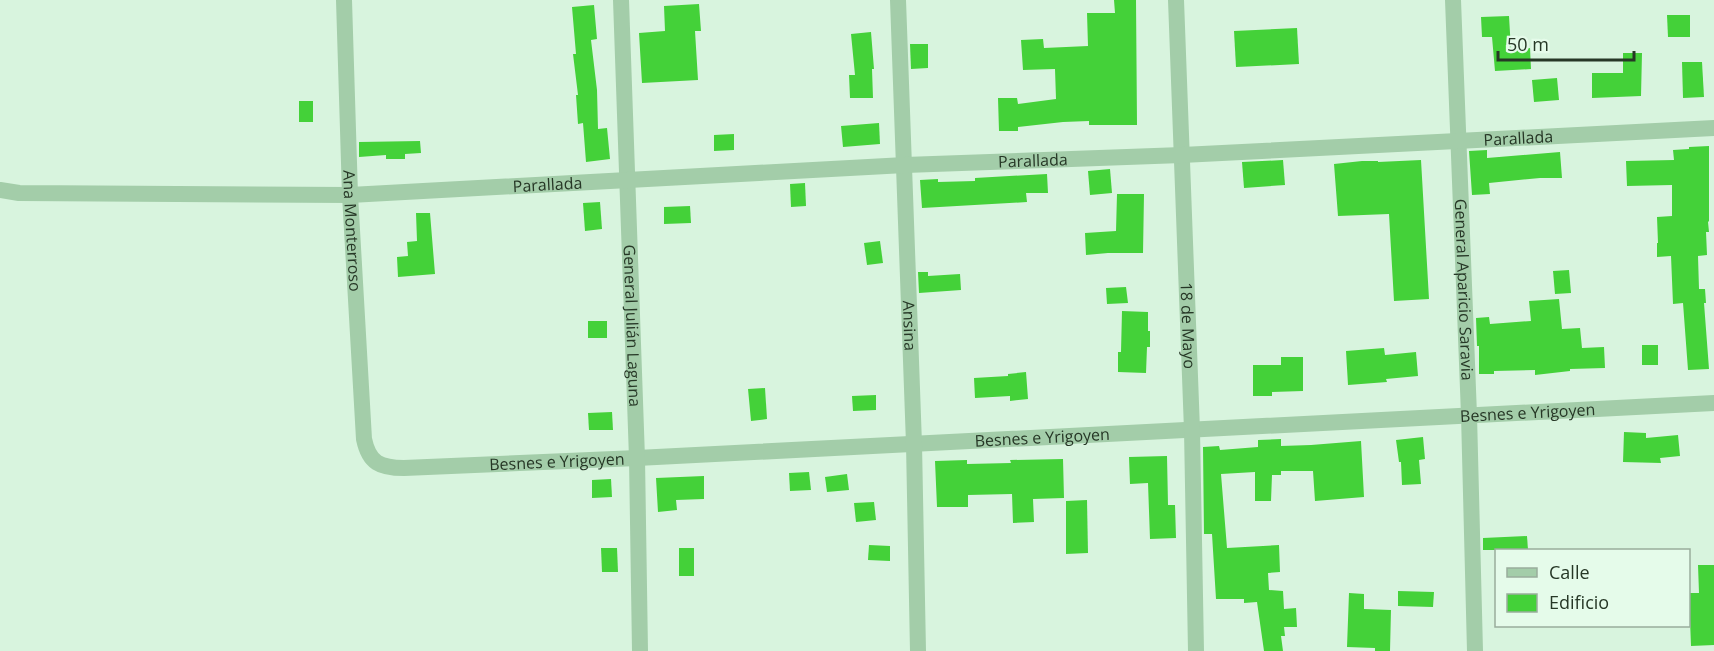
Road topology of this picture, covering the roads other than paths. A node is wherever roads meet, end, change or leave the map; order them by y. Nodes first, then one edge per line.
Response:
1 (344, 0) edge
2 (621, 0) edge
3 (898, 0) edge
4 (1176, 0) edge
5 (1453, 0) edge
6 (1714, 128) edge
7 (1459, 140) junction
8 (1182, 155) junction
9 (905, 165) junction
10 (627, 181) junction
11 (0, 190) edge
12 (350, 195) junction
13 (1714, 403) edge
14 (1469, 415) junction
15 (1192, 430) junction
16 (914, 444) junction
17 (637, 458) junction
18 (372, 459) joint
19 (640, 651) edge
20 (918, 651) edge
21 (1196, 651) edge
22 (1475, 651) edge

1 - 12 street, Ana Monterroso
2 - 10 street, General Julián Laguna
3 - 9 street, Ansina
4 - 8 street, 18 de Mayo
5 - 7 street, General Aparicio Saravia
6 - 7 street, Parallada
7 - 8 street, Parallada
7 - 14 street, General Aparicio Saravia
8 - 9 street, Parallada
8 - 15 street, 18 de Mayo
9 - 10 street, Parallada
9 - 16 street, Ansina
10 - 12 street, Parallada
10 - 17 street, General Julián Laguna
11 - 12 street, Parallada
12 - 18 street, Ana Monterroso
13 - 14 street, Besnes e Yrigoyen
14 - 15 street, Besnes e Yrigoyen
14 - 22 street, General Aparicio Saravia
15 - 16 street, Besnes e Yrigoyen
15 - 21 street, 18 de Mayo
16 - 17 street, Besnes e Yrigoyen
16 - 20 street, Ansina
17 - 18 street, Besnes e Yrigoyen
17 - 19 street, General Julián Laguna

